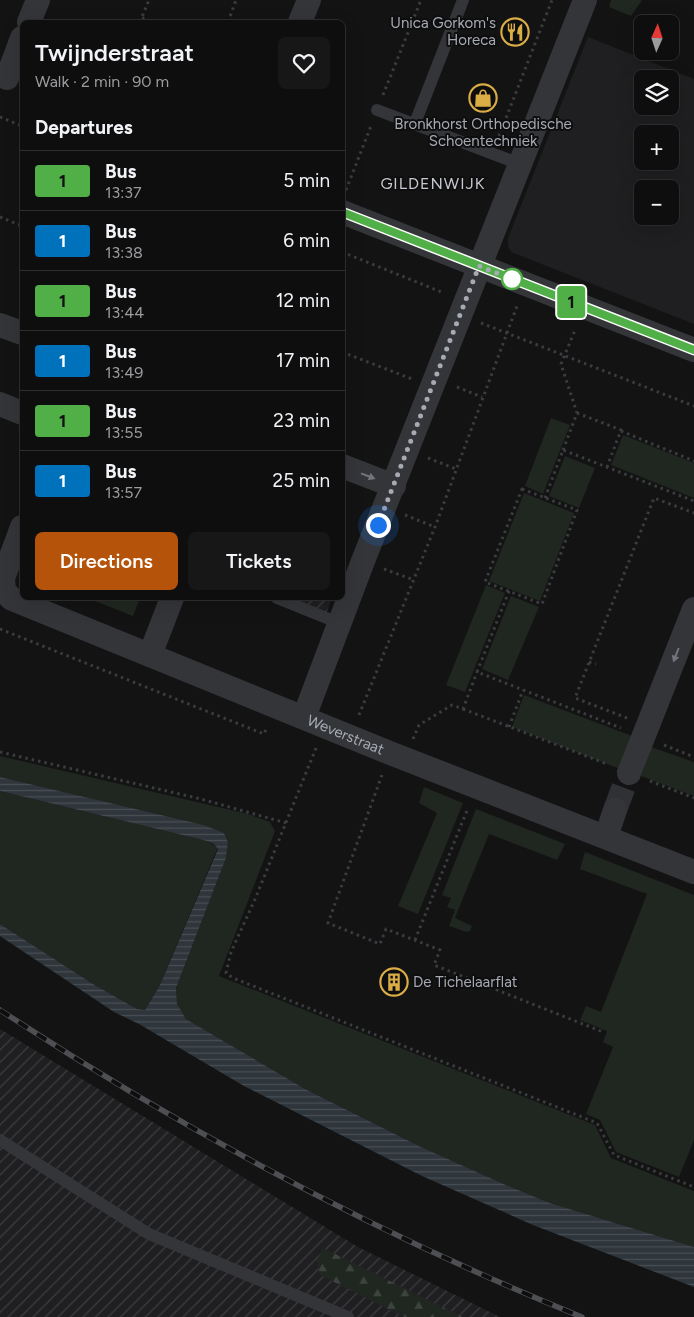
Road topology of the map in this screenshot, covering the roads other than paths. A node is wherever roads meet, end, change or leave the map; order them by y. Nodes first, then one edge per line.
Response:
1 (38, 0) edge
2 (308, 0) edge
3 (463, 0) edge
4 (585, 0) edge
5 (30, 20) edge
6 (301, 20) edge
7 (20, 45) edge
8 (10, 79) edge
9 (378, 110) dead end
10 (415, 123) junction
11 (520, 164) junction
12 (345, 213) edge
13 (479, 266) junction
14 (0, 325) edge
15 (20, 332) edge
16 (694, 350) edge
17 (0, 404) edge
18 (20, 411) edge
19 (345, 468) edge
20 (390, 496) junction
21 (20, 532) edge
22 (171, 600) edge
23 (282, 600) edge
24 (694, 609) edge
25 (339, 623) junction
26 (150, 655) junction
27 (314, 722) junction
28 (629, 773) tunnel mouth
29 (615, 810) tunnel mouth
30 (606, 837) junction
31 (694, 872) edge
32 (0, 1140) edge
33 (348, 1317) edge

1 - 5 street
2 - 6 street
3 - 10 lane
4 - 11 street
7 - 8 street
9 - 10 lane
10 - 11 lane
11 - 13 street
12 - 13 street
13 - 16 street
13 - 20 street
14 - 15 street
17 - 18 street
19 -> 20 street
20 - 25 street
21 - 26 street, Weverstraat
22 - 26 street
23 - 25 lane
24 -> 28 street
25 - 27 street
26 - 27 street, Weverstraat
27 - 30 street, Weverstraat
29 - 30 street
30 - 31 street, Weverstraat
32 - 33 lane

